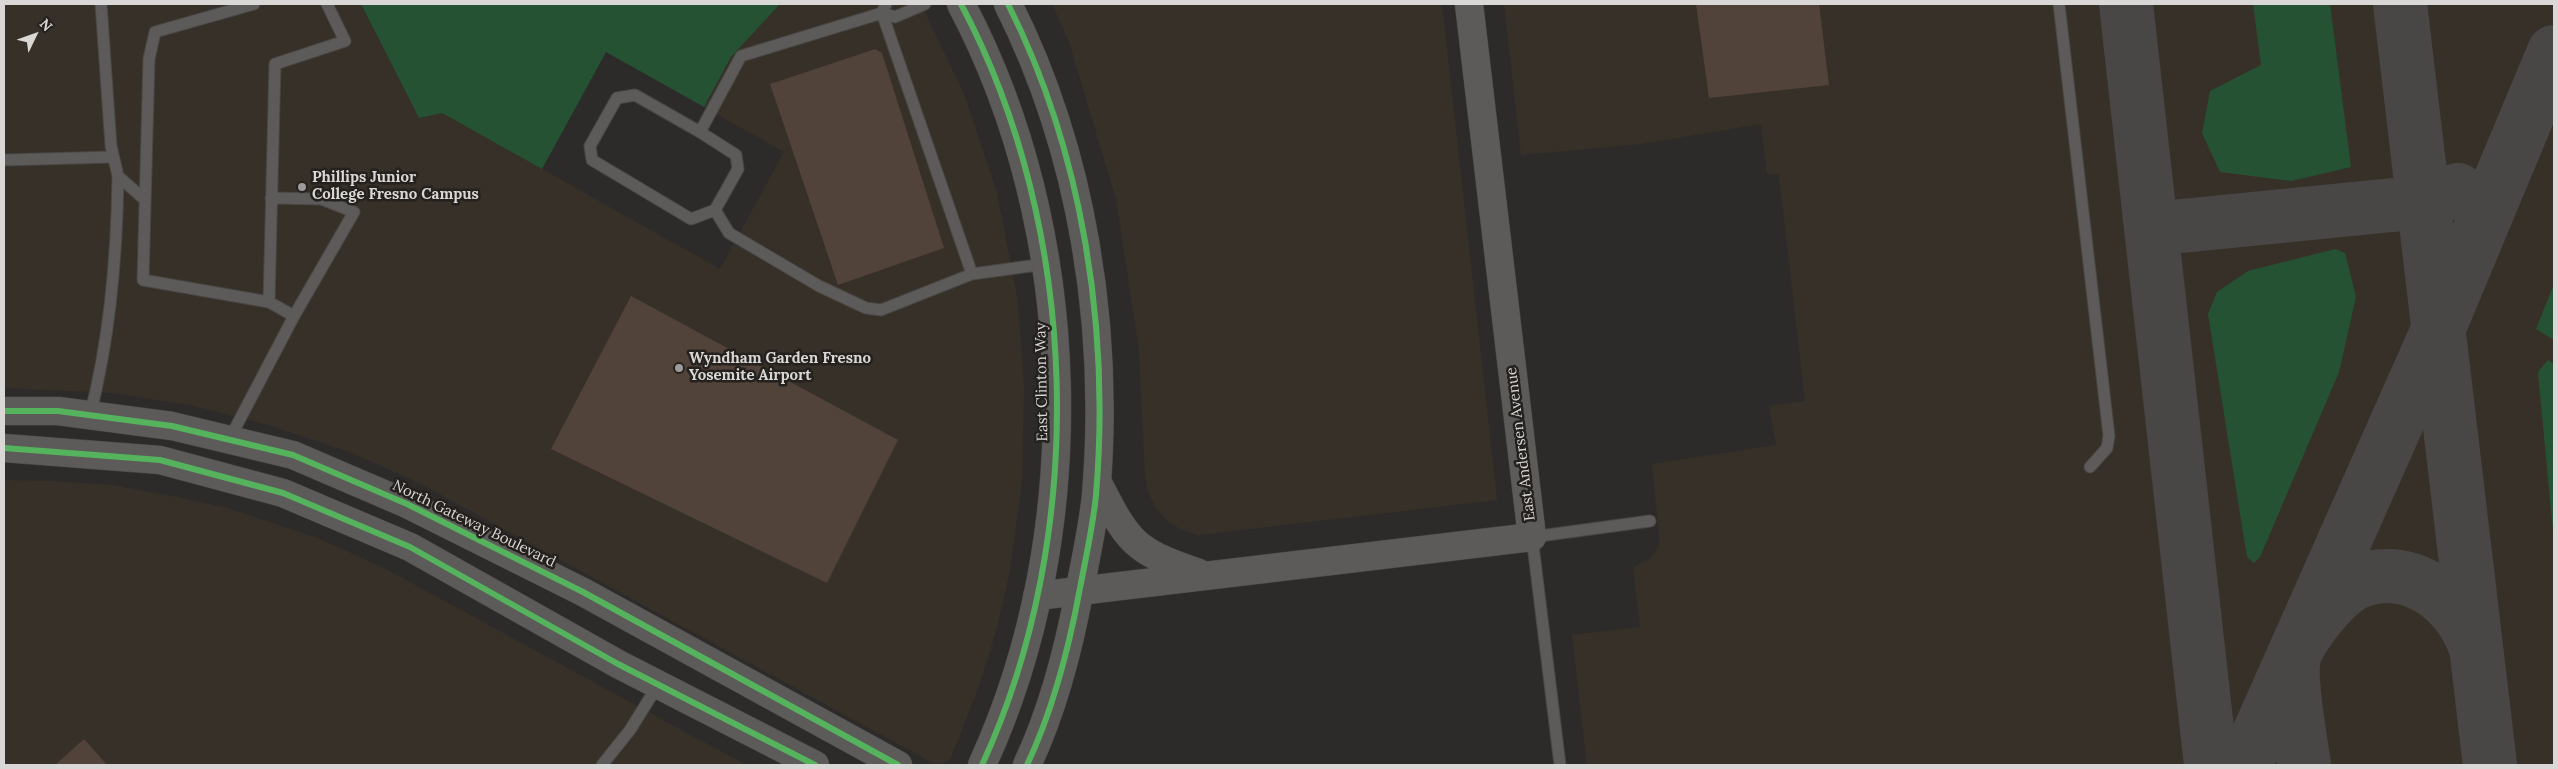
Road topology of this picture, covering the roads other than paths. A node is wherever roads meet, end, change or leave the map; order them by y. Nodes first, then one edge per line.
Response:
1 (101, 4) edge
2 (254, 4) edge
3 (327, 4) edge
4 (925, 4) edge
5 (961, 4) edge
6 (990, 4) edge
7 (1008, 4) edge
8 (1469, 4) edge
9 (2059, 4) edge
10 (884, 8) edge
11 (700, 132) junction
12 (113, 158) junction
13 (4, 160) edge
14 (1066, 161) junction
15 (118, 176) junction
16 (271, 198) junction
17 (145, 200) junction
18 (715, 210) junction
19 (1045, 264) junction
20 (972, 274) junction
21 (269, 302) junction
22 (294, 316) junction
23 (4, 411) edge
24 (90, 415) junction
25 (229, 440) junction
26 (4, 448) edge
27 (2090, 467) dead end
28 (1097, 481) junction
29 (438, 519) junction
30 (1650, 521) dead end
31 (1532, 537) junction
32 (421, 553) junction
33 (1208, 576) junction
34 (1080, 590) junction
35 (1037, 596) junction
36 (658, 685) junction
37 (602, 765) edge
38 (815, 765) edge
39 (898, 765) edge
40 (982, 765) edge
41 (1027, 765) edge
42 (1560, 765) edge

1 - 12 lane
2 - 17 lane
3 - 16 lane
4 - 10 lane
5 - 19 main road, East Clinton Way
6 - 14 main road
7 - 14 main road
8 - 31 main road, East Andersen Avenue
9 - 27 lane
10 - 11 lane
10 - 20 lane
11 - 18 lane
11 - 18 lane
12 - 13 lane
12 - 15 lane
14 - 28 main road
15 - 17 lane
15 - 24 lane
16 - 21 lane
16 - 22 lane
17 - 21 lane
18 - 20 lane
19 - 20 lane
19 - 35 main road, East Clinton Way
21 - 22 lane
22 - 25 lane
23 - 24 main road, North Gateway Boulevard
24 - 25 main road, North Gateway Boulevard
25 - 29 main road, North Gateway Boulevard
26 - 32 main road
28 - 33 main road
28 - 34 main road
29 - 32 main road
29 - 39 main road, North Gateway Boulevard
30 - 31 lane
31 - 33 main road, East Andersen Avenue
31 - 42 lane
32 - 36 main road
33 - 34 main road, East Andersen Avenue
34 - 35 main road, East Andersen Avenue
34 - 41 main road
35 - 40 main road, East Clinton Way
36 - 37 lane
36 - 38 main road

